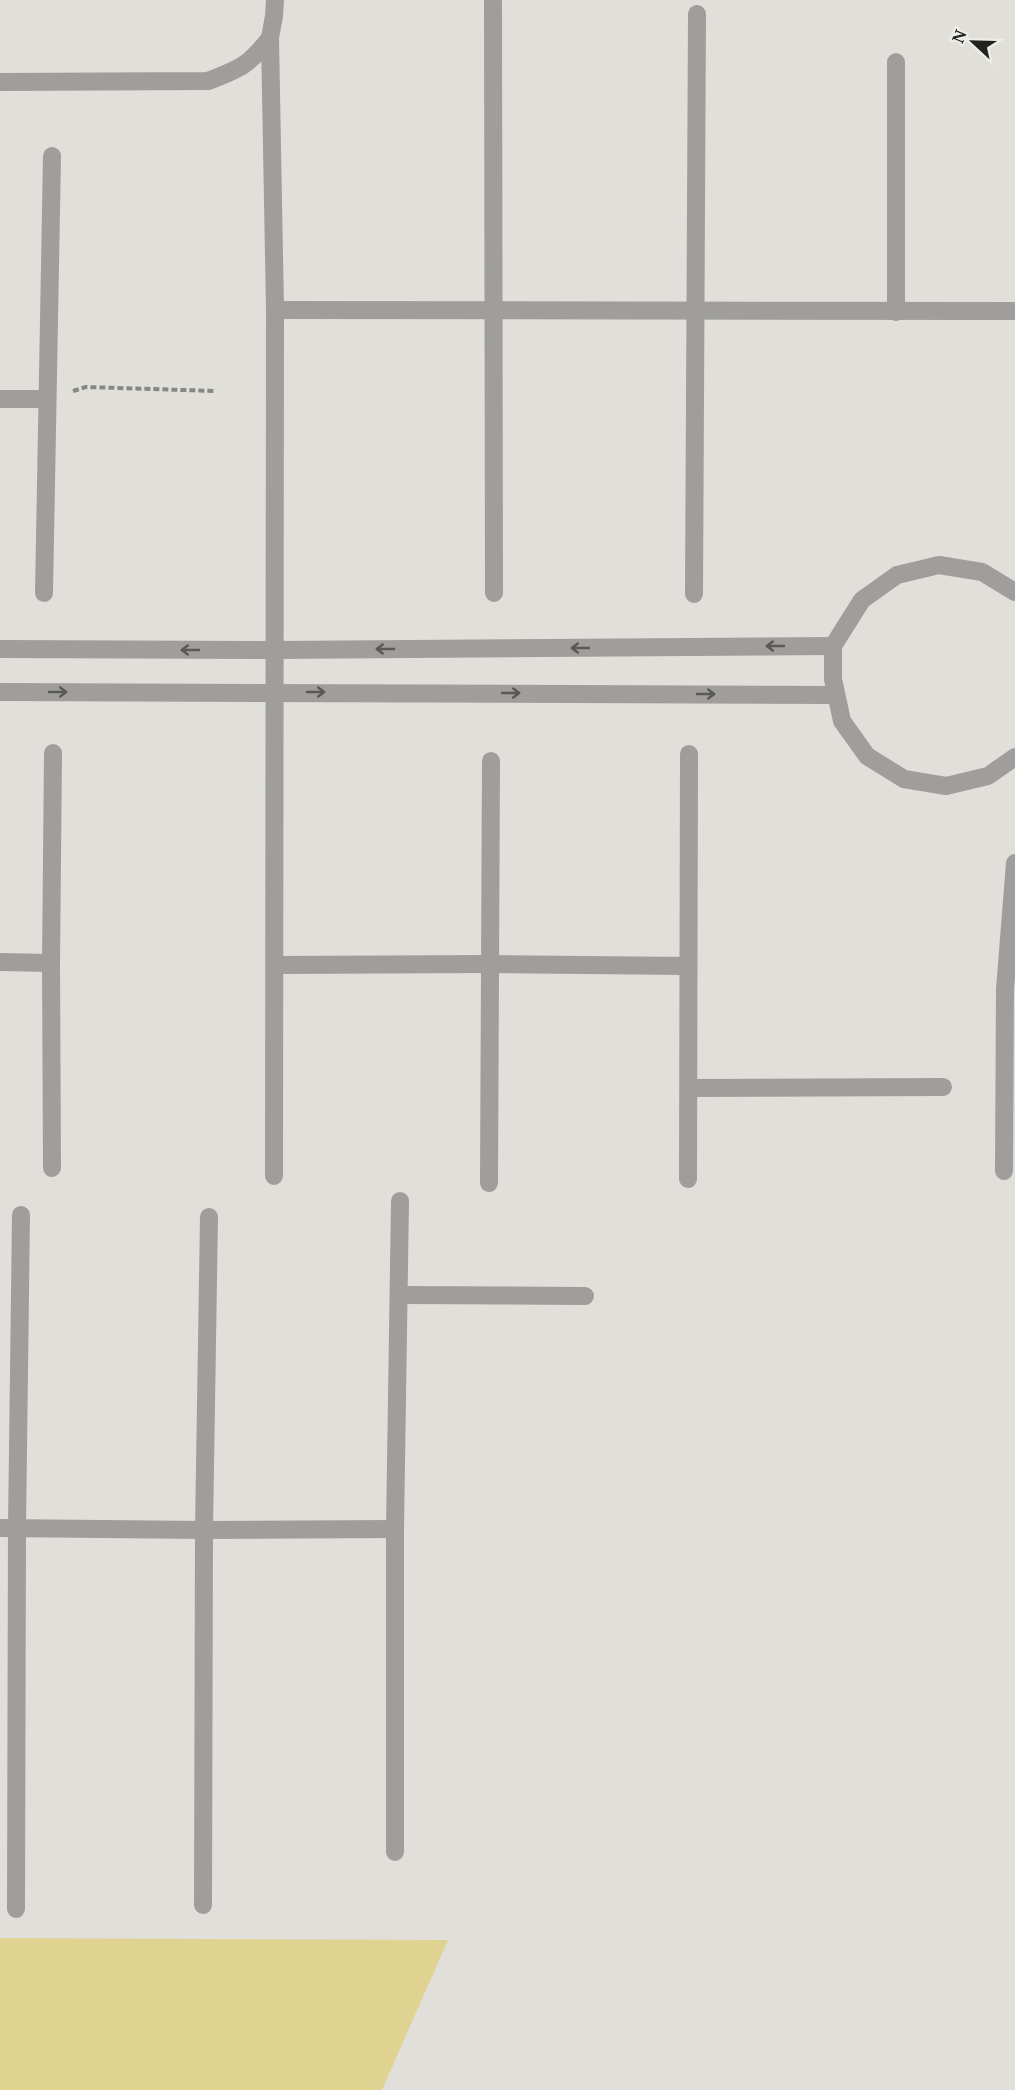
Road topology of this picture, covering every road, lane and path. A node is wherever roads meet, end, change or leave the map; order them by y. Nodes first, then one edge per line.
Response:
1 (275, 0) edge
2 (493, 2) dead end
3 (697, 14) dead end
4 (270, 38) junction
5 (896, 62) dead end
6 (0, 82) edge
7 (52, 156) dead end
8 (275, 310) junction
9 (493, 310) junction
10 (696, 310) junction
11 (1015, 311) edge
12 (896, 312) junction
13 (216, 391) dead end
14 (0, 399) edge
15 (46, 399) junction
16 (1015, 592) edge
17 (44, 593) dead end
18 (494, 593) dead end
19 (694, 594) dead end
20 (833, 646) junction
21 (0, 650) edge
22 (276, 650) junction
23 (0, 692) edge
24 (276, 692) junction
25 (836, 694) junction
26 (53, 753) dead end
27 (689, 754) dead end
28 (1015, 757) edge
29 (491, 761) dead end
30 (1015, 863) edge
31 (0, 962) edge
32 (51, 963) junction
33 (491, 964) junction
34 (275, 965) junction
35 (688, 966) junction
36 (944, 1086) dead end
37 (689, 1088) junction
38 (52, 1168) dead end
39 (1004, 1171) dead end
40 (274, 1176) dead end
41 (688, 1179) dead end
42 (489, 1183) dead end
43 (400, 1201) dead end
44 (21, 1215) dead end
45 (209, 1217) dead end
46 (400, 1295) junction
47 (585, 1296) dead end
48 (8, 1528) edge
49 (396, 1529) junction
50 (204, 1530) junction
51 (395, 1852) dead end
52 (203, 1905) dead end
53 (16, 1909) dead end

1 - 4 street
2 - 9 street
3 - 10 street
4 - 6 street
4 - 8 street
5 - 12 street
7 - 15 street
8 - 9 street
8 - 22 street
9 - 10 street
9 - 18 street
10 - 12 street
10 - 19 street
11 - 12 street
13 - 15 path
14 - 15 street
15 - 17 street
16 - 20 street
20 -> 22 street
20 - 25 street
22 -> 21 street
22 - 24 street
23 -> 24 street
24 -> 25 street
24 - 34 street
25 - 28 street
26 - 32 street
27 - 35 street
29 - 33 street
30 - 39 street
31 - 32 street
32 - 38 street
33 - 34 street
33 - 35 street
33 - 42 street
34 - 40 street
35 - 37 street
36 - 37 street
37 - 41 street
43 - 46 street
44 - 48 street
45 - 50 street
46 - 47 street
46 - 49 street
48 - 50 street
48 - 53 street
49 - 50 street
49 - 51 street
50 - 52 street

